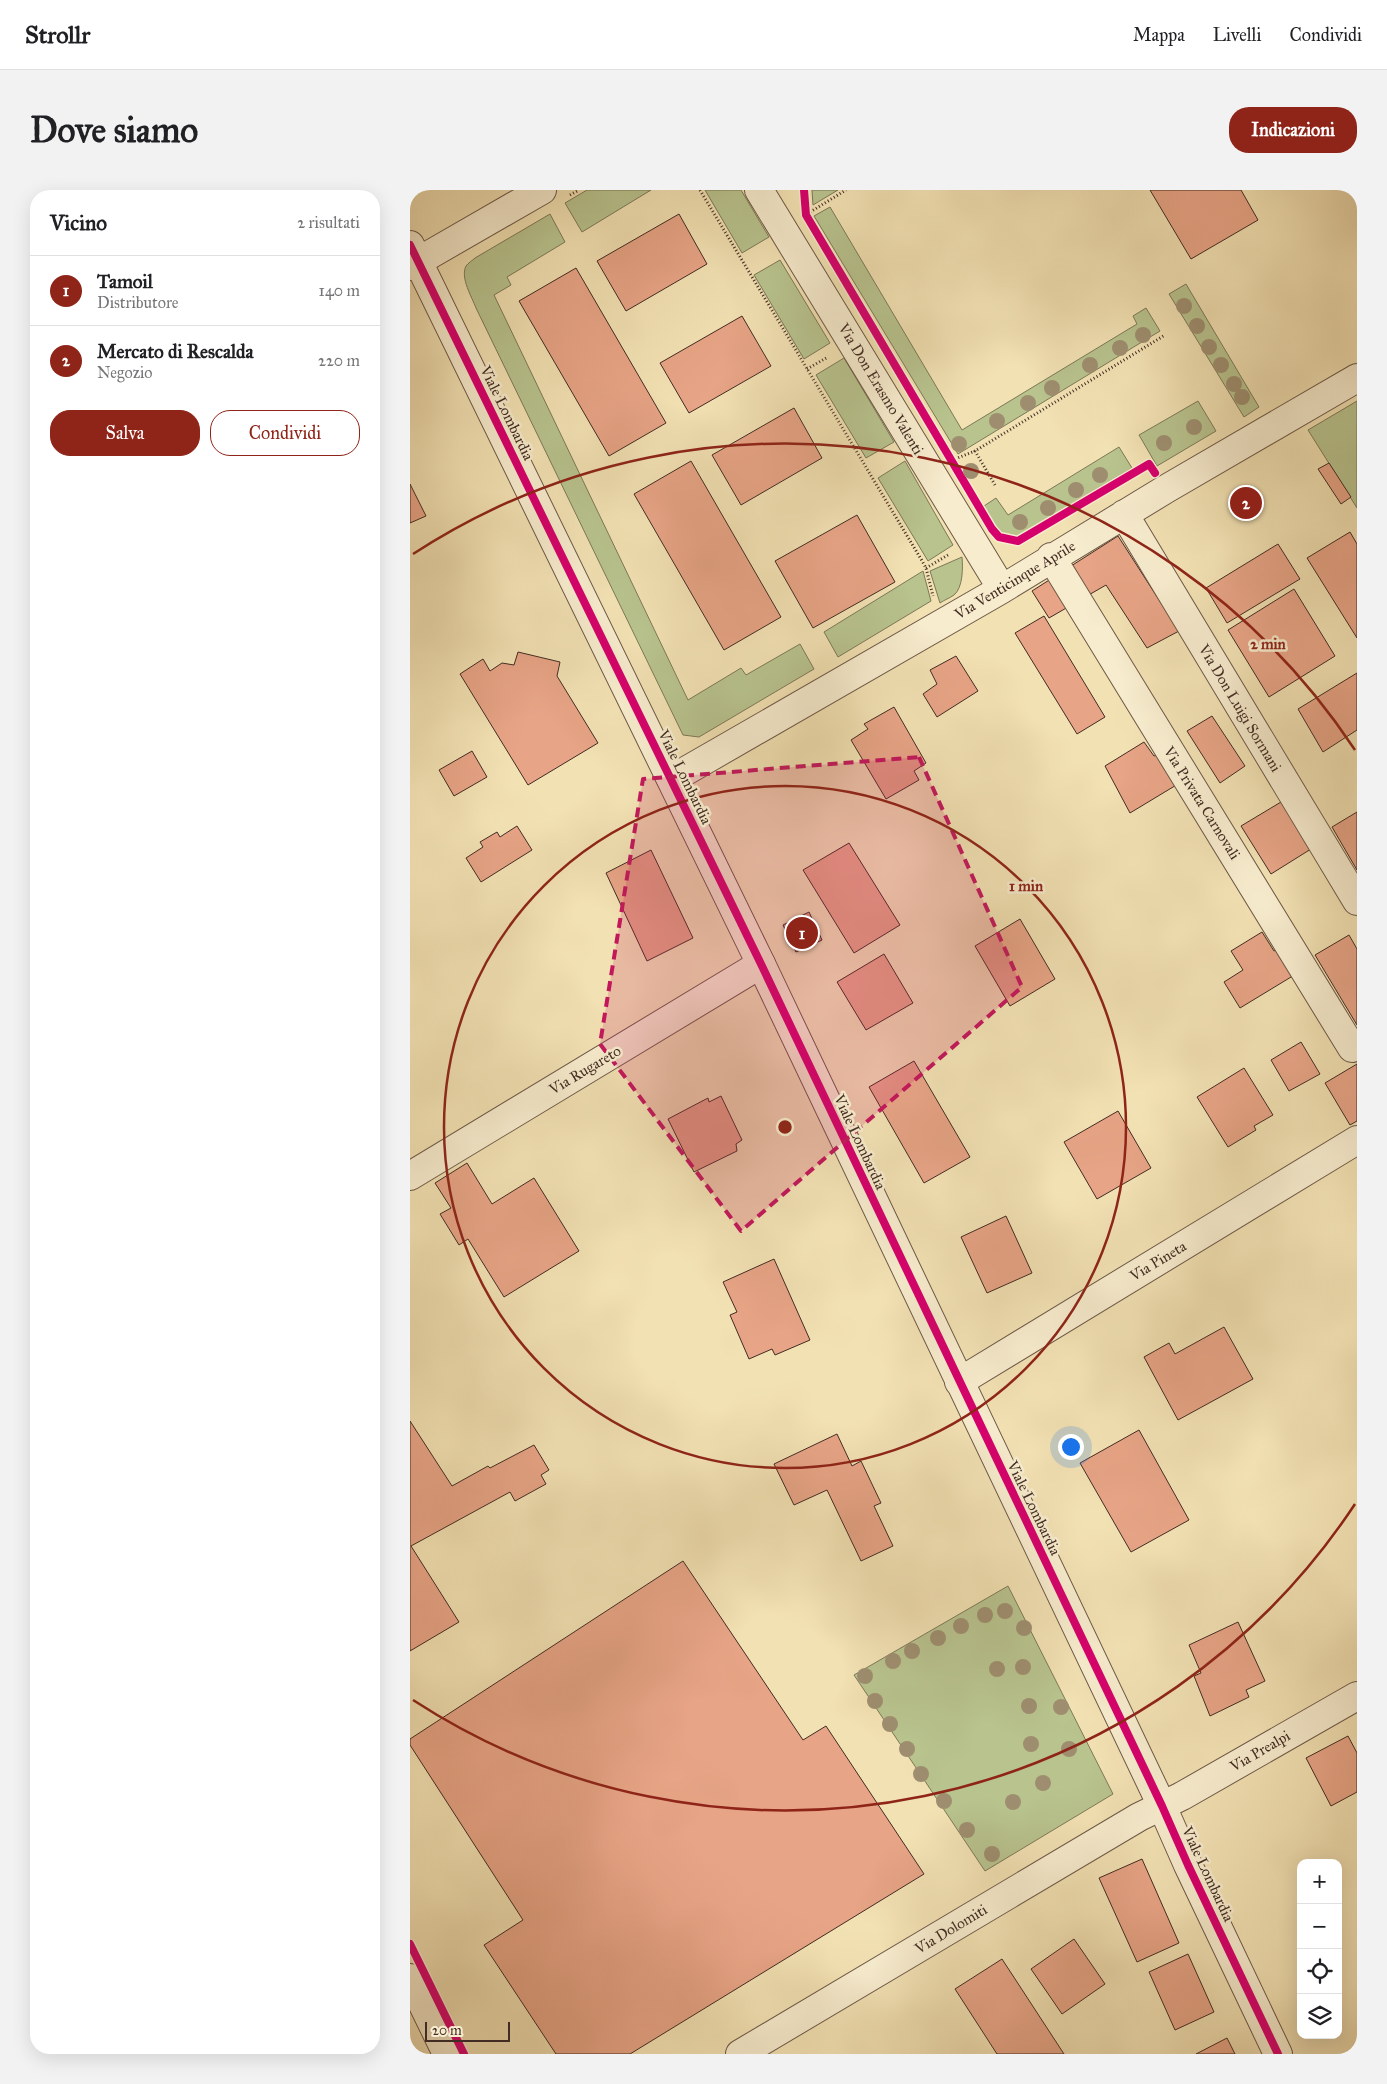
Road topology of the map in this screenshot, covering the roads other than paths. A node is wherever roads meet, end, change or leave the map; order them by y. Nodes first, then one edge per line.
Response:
1 (759, 190) edge
2 (552, 195) edge
3 (412, 258) edge
4 (1357, 378) edge
5 (1124, 514) junction
6 (1051, 557) junction
7 (1002, 589) junction
8 (670, 777) junction
9 (1357, 901) edge
10 (761, 964) junction
11 (1352, 1048) dead end
12 (1357, 1140) edge
13 (410, 1176) edge
14 (959, 1382) junction
15 (1357, 1696) edge
16 (1162, 1806) junction
17 (410, 1978) edge
18 (448, 2054) edge
19 (740, 2054) edge
20 (1278, 2054) edge

1 - 7 street, Via Don Erasmo Valenti
2 - 3 street
3 - 8 street, Viale Lombardia
4 - 5 street, Via Venticinque Aprile
5 - 6 street, Via Venticinque Aprile
5 - 9 street, Via Don Luigi Sormani
6 - 7 street, Via Venticinque Aprile
6 - 11 street, Via Privata Carnovali
7 - 8 street, Via Venticinque Aprile
8 - 10 street, Viale Lombardia
10 - 13 street, Via Rugareto
10 - 14 street, Viale Lombardia
12 - 14 street, Via Pineta
14 - 16 street, Viale Lombardia
15 - 16 street, Via Prealpi
16 - 19 street, Via Dolomiti
16 - 20 street, Viale Lombardia
17 - 18 street

